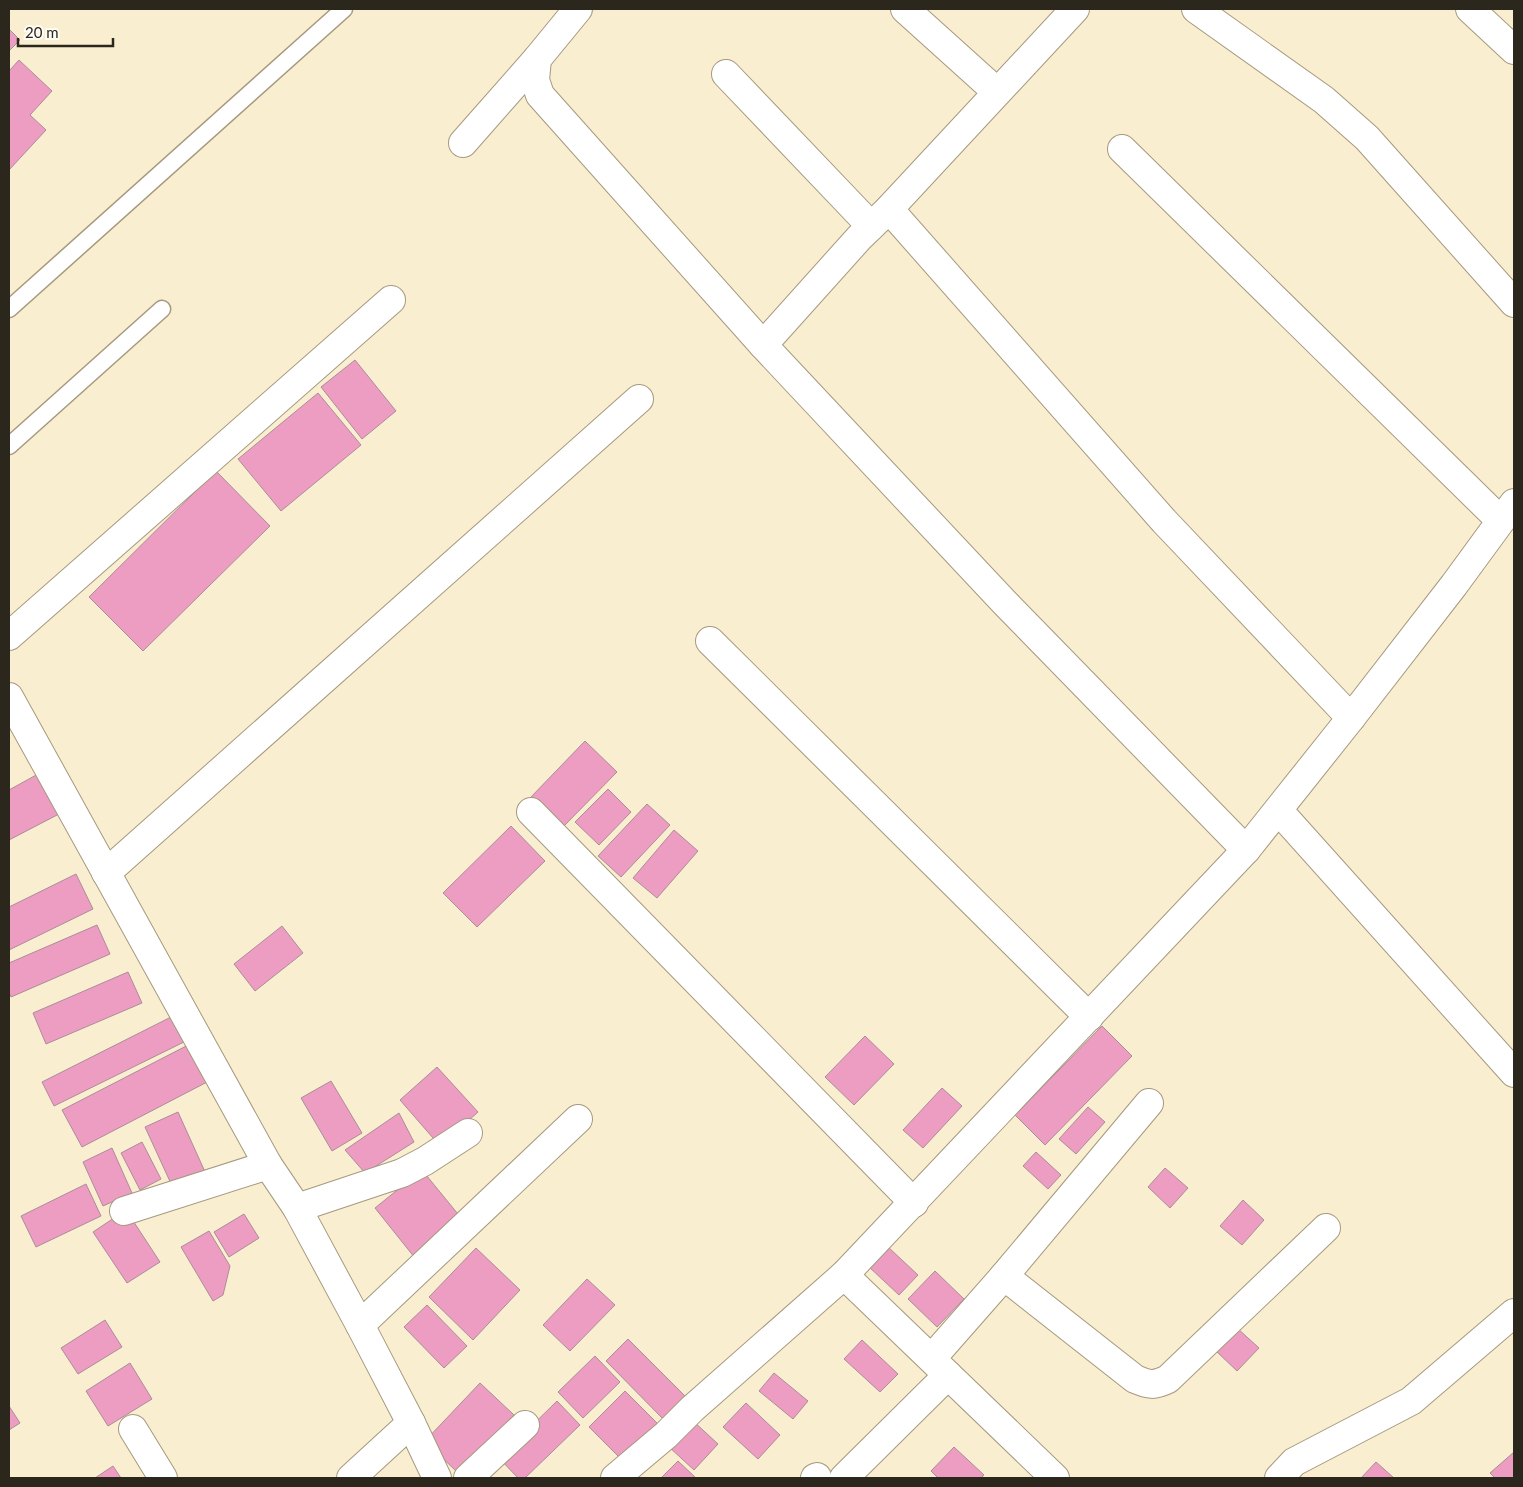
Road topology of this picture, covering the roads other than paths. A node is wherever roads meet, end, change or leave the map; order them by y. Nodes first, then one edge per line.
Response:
1 (344, 9) edge
2 (578, 9) edge
3 (905, 9) edge
4 (1075, 9) edge
5 (1196, 9) edge
6 (1470, 9) edge
7 (1514, 50) edge
8 (537, 59) junction
9 (726, 74) dead end
10 (998, 92) junction
11 (463, 143) dead end
12 (1122, 149) dead end
13 (880, 218) junction
14 (390, 300) dead end
15 (1514, 303) edge
16 (162, 308) dead end
17 (9, 309) edge
18 (763, 345) junction
19 (639, 399) dead end
20 (9, 446) edge
21 (1507, 512) edge
22 (9, 636) edge
23 (710, 641) dead end
24 (9, 697) edge
25 (1351, 718) junction
26 (1279, 811) junction
27 (531, 812) dead end
28 (1246, 850) junction
29 (106, 873) junction
30 (1089, 1017) junction
31 (1514, 1073) edge
32 (1149, 1104) dead end
33 (578, 1119) dead end
34 (468, 1133) dead end
35 (268, 1165) junction
36 (914, 1203) junction
37 (296, 1208) junction
38 (124, 1211) dead end
39 (1326, 1228) dead end
40 (844, 1275) junction
41 (1004, 1276) junction
42 (1514, 1313) edge
43 (360, 1325) junction
44 (940, 1367) junction
45 (411, 1423) junction
46 (525, 1425) dead end
47 (133, 1429) dead end
48 (1295, 1473) edge
49 (163, 1478) edge
50 (351, 1478) edge
51 (437, 1478) edge
52 (468, 1478) edge
53 (615, 1478) edge
54 (844, 1478) edge
55 (1055, 1478) edge

1 - 17 lane
2 - 8 street
3 - 10 street
4 - 10 street
5 - 15 street
6 - 7 street
8 - 11 street
8 - 18 street
9 - 13 street
10 - 13 street
12 - 21 street
13 - 18 street
13 - 25 street
14 - 22 street
16 - 20 lane
18 - 28 street
19 - 29 street
21 - 25 street
23 - 30 street
24 - 29 street
25 - 26 street
26 - 28 street
26 - 31 street
27 - 36 street
28 - 30 street
29 - 35 street
30 - 36 street
32 - 41 street
33 - 43 street
34 - 37 street
35 - 37 street
35 - 38 street
36 - 40 street
37 - 43 street
39 - 41 street
40 - 44 street
40 - 53 street
41 - 44 street
42 - 48 street
43 - 45 street
44 - 54 street
44 - 55 street
45 - 50 street
45 - 51 street
46 - 52 street
47 - 49 street

